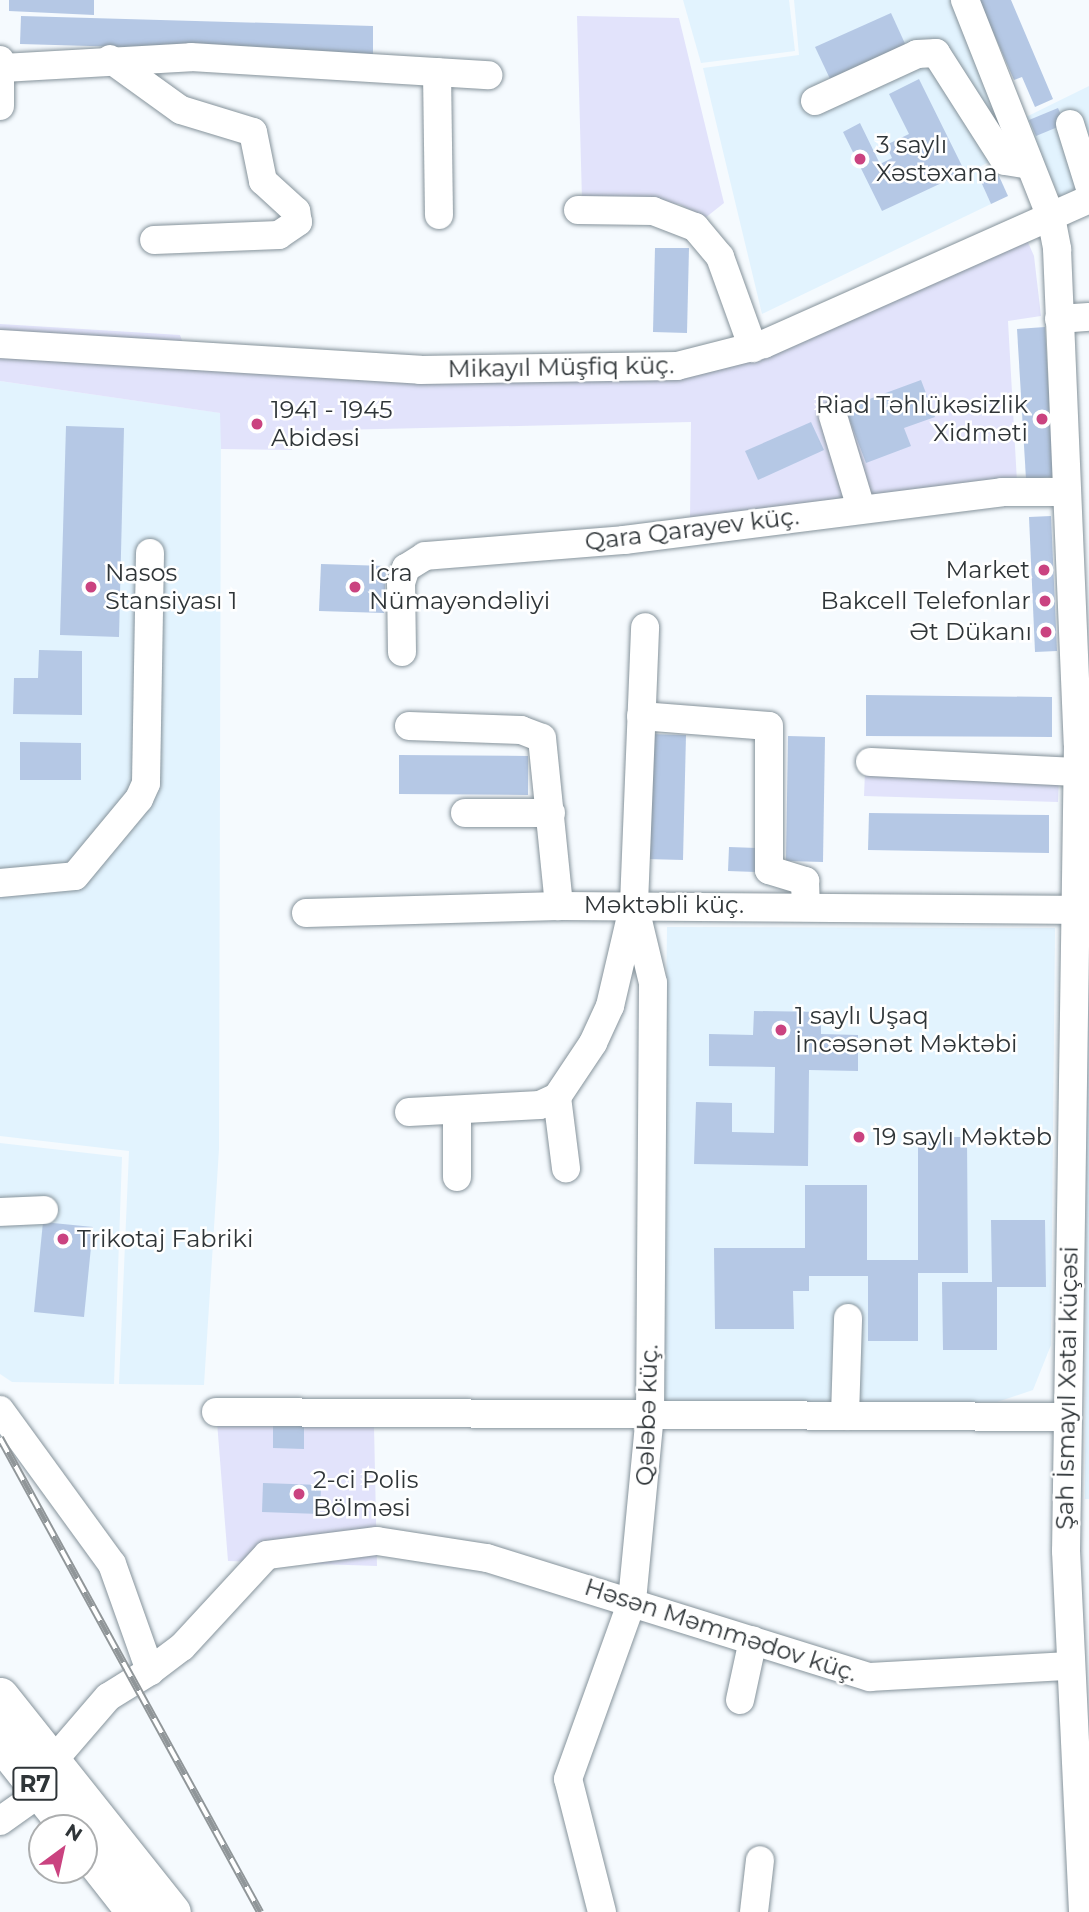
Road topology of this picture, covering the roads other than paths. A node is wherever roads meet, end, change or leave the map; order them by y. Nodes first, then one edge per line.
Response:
1 (965, 0) edge
2 (110, 59) junction
3 (1, 64) edge
4 (437, 72) junction
5 (488, 75) dead end
6 (815, 101) dead end
7 (0, 106) edge
8 (1070, 124) dead end
9 (1030, 165) junction
10 (1089, 185) edge
11 (1089, 199) edge
12 (578, 211) dead end
13 (439, 215) dead end
14 (1051, 217) junction
15 (154, 240) dead end
16 (1089, 317) edge
17 (1059, 319) junction
18 (0, 344) edge
19 (753, 348) junction
20 (833, 416) dead end
21 (1074, 504) edge
22 (861, 508) junction
23 (150, 553) dead end
24 (645, 627) dead end
25 (402, 652) dead end
26 (641, 716) junction
27 (409, 726) dead end
28 (1083, 727) edge
29 (870, 762) dead end
30 (1078, 772) junction
31 (465, 813) dead end
32 (551, 813) junction
33 (0, 883) edge
34 (634, 904) junction
35 (806, 905) junction
36 (559, 906) junction
37 (1082, 910) edge
38 (306, 913) dead end
39 (557, 1097) junction
40 (457, 1111) junction
41 (409, 1112) dead end
42 (566, 1168) dead end
43 (457, 1177) dead end
44 (44, 1210) dead end
45 (0, 1212) edge
46 (848, 1318) dead end
47 (1078, 1339) edge
48 (0, 1410) edge
49 (216, 1412) dead end
50 (650, 1415) junction
51 (845, 1416) junction
52 (1066, 1417) junction
53 (1077, 1550) edge
54 (632, 1601) junction
55 (753, 1640) junction
56 (1069, 1666) junction
57 (150, 1671) junction
58 (0, 1696) edge
59 (740, 1700) dead end
60 (0, 1741) edge
61 (47, 1777) junction
62 (63, 1814) edge
63 (0, 1822) edge
64 (760, 1860) dead end
65 (98, 1865) edge
66 (135, 1912) edge
67 (172, 1912) edge
68 (602, 1912) edge
69 (754, 1912) edge
70 (1083, 1912) edge

1 - 9 street, Şah İsmayıl Xətai küçəsi
2 - 3 street
2 - 4 street
2 - 15 street
3 - 7 street
4 - 5 street
4 - 13 street
6 - 9 street
8 - 10 street
9 - 14 street, Şah İsmayıl Xətai küçəsi
11 - 14 street, Mikayıl Müşfiq küç.
12 - 19 street
14 - 17 street, Şah İsmayıl Xətai küçəsi
14 - 19 street, Mikayıl Müşfiq küç.
16 - 17 street
17 - 21 street, Şah İsmayıl Xətai küçəsi
18 - 19 street, Mikayıl Müşfiq küç.
20 - 22 street
21 - 22 street, Qara Qarayev küç.
21 - 28 street, Şah İsmayıl Xətai küçəsi
22 - 25 street, Qara Qarayev küç.
23 - 33 street
24 - 26 street
26 - 34 street
26 - 35 street
27 - 32 street, Məktəbli küç.
28 - 30 street, Şah İsmayıl Xətai küçəsi
29 - 30 street
30 - 37 street, Şah İsmayıl Xətai küçəsi
31 - 32 street
32 - 36 street, Məktəbli küç.
34 - 35 street, Məktəbli küç.
34 - 36 street, Məktəbli küç.
34 - 39 street
34 - 50 street, Qələbə küç.
35 - 37 street, Məktəbli küç.
36 - 38 street
37 - 47 street, Şah İsmayıl Xətai küçəsi
39 - 40 street
39 - 42 street
40 - 41 street
40 - 43 street
44 - 45 street
46 - 51 street
47 - 52 street, Şah İsmayıl Xətai küçəsi
48 - 57 street
49 - 50 street
50 - 51 street
50 - 54 street, Qələbə küç.
51 - 52 street
52 - 53 street, Şah İsmayıl Xətai küçəsi
53 - 56 street, Şah İsmayıl Xətai küçəsi
54 - 55 street, Həsən Məmmədov küç.
54 - 57 street, Həsən Məmmədov küç.
54 - 68 street, Qələbə küç.
55 - 56 street, Həsən Məmmədov küç.
55 - 59 street
56 - 70 street, Şah İsmayıl Xətai küçəsi
57 - 61 street, Həsən Məmmədov küç.
58 - 61 main road, R7
60 - 61 main road, R7
61 - 62 main road, R7
61 - 63 street, Həsən Məmmədov küç.
61 - 67 main road, R7
64 - 69 street
65 - 66 main road

